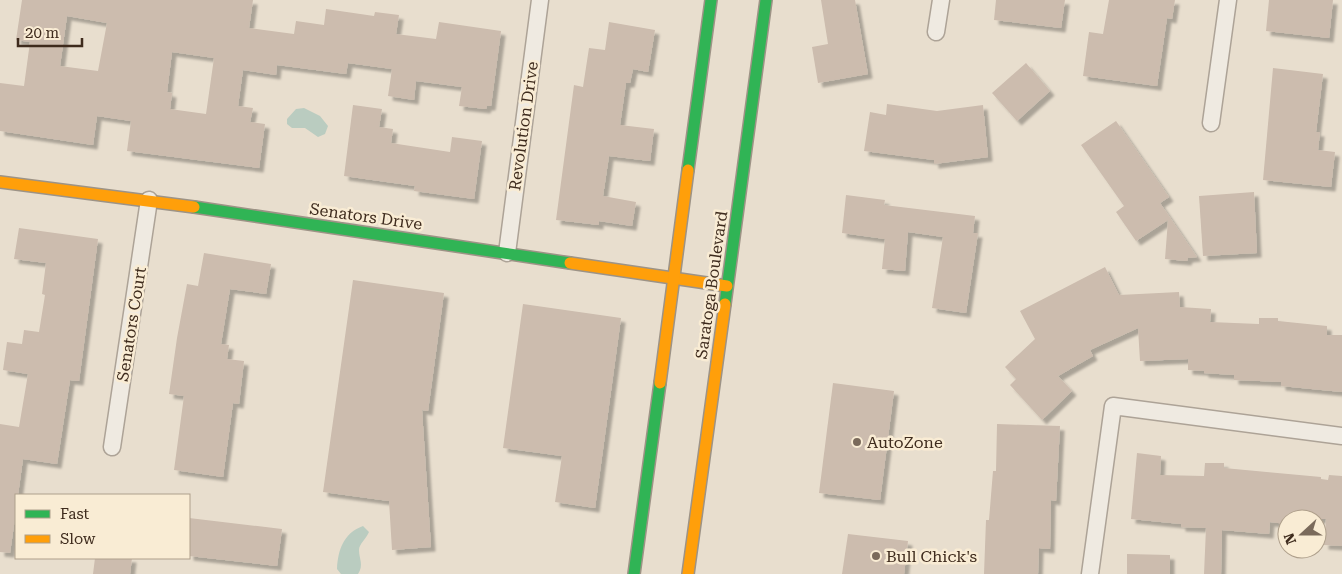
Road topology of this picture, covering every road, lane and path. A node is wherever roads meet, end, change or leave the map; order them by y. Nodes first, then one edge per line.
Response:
1 (540, 0) edge
2 (711, 0) edge
3 (766, 0) edge
4 (941, 0) edge
5 (1228, 0) edge
6 (936, 32) dead end
7 (1211, 123) dead end
8 (0, 182) edge
9 (149, 200) junction
10 (507, 253) junction
11 (674, 277) junction
12 (727, 286) junction
13 (1342, 436) edge
14 (112, 447) dead end
15 (634, 574) edge
16 (688, 574) edge
17 (1090, 574) edge

1 - 10 street, Revolution Drive
2 - 11 main road
3 - 12 main road, Saratoga Boulevard
4 - 6 street
5 - 7 street
8 - 9 main road, Senators Drive
9 - 10 main road, Senators Drive
9 - 14 street, Senators Court
10 - 11 main road, Senators Drive
11 - 12 main road, Senators Drive
11 - 15 main road
12 - 16 main road, Saratoga Boulevard
13 - 17 street

